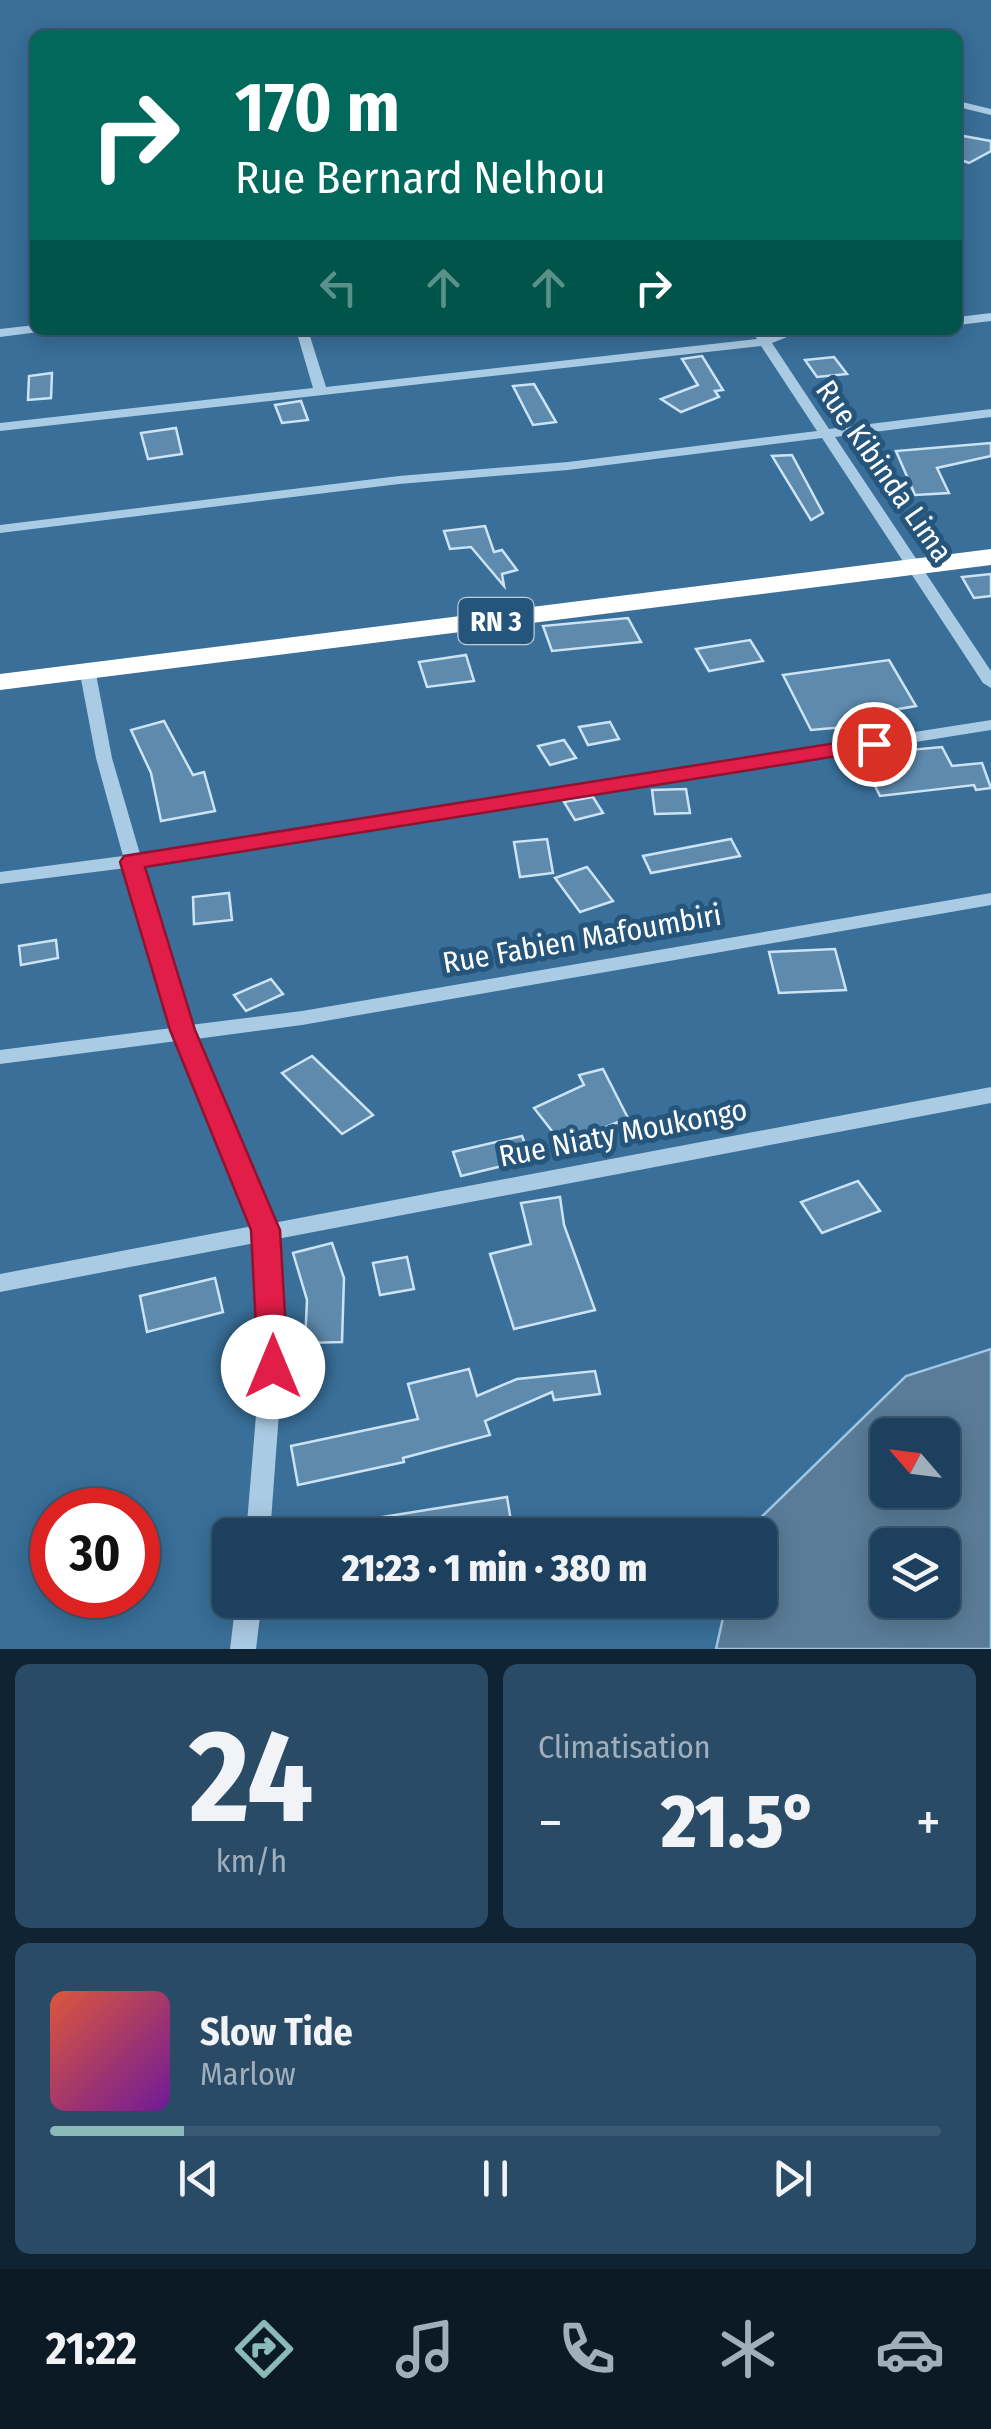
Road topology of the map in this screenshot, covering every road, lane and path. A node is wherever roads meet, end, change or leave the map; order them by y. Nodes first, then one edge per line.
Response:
1 (962, 105) edge
2 (991, 112) edge
3 (991, 318) edge
4 (962, 320) edge
5 (30, 329) edge
6 (0, 332) edge
7 (304, 335) edge
8 (760, 336) edge
9 (320, 390) junction
10 (991, 413) edge
11 (0, 427) edge
12 (822, 433) junction
13 (0, 528) edge
14 (991, 556) edge
15 (917, 566) junction
16 (88, 674) junction
17 (0, 682) edge
18 (991, 683) edge
19 (991, 725) edge
20 (132, 862) junction
21 (0, 878) edge
22 (991, 898) edge
23 (182, 1030) junction
24 (0, 1057) edge
25 (991, 1095) edge
26 (266, 1230) junction
27 (0, 1283) edge
28 (259, 1518) edge
29 (246, 1618) edge
30 (242, 1649) edge

1 - 2 street
3 - 4 street
5 - 6 street
7 - 9 street
8 - 9 street
8 - 12 street, Rue Kibinda Lima
9 - 11 street
10 - 12 street
12 - 13 street
12 - 15 street, Rue Kibinda Lima
14 - 15 highway, RN 3
15 - 16 highway, RN 3
15 - 18 street, Rue Kibinda Lima
16 - 17 highway, RN 3
16 - 20 street
19 - 20 street
20 - 21 street
20 - 23 street
22 - 23 street, Rue Fabien Mafoumbiri
23 - 24 street, Rue Fabien Mafoumbiri
23 - 26 street
25 - 26 street, Rue Niaty Moukongo
26 - 27 street, Rue Niaty Moukongo
26 - 28 street
29 - 30 street

